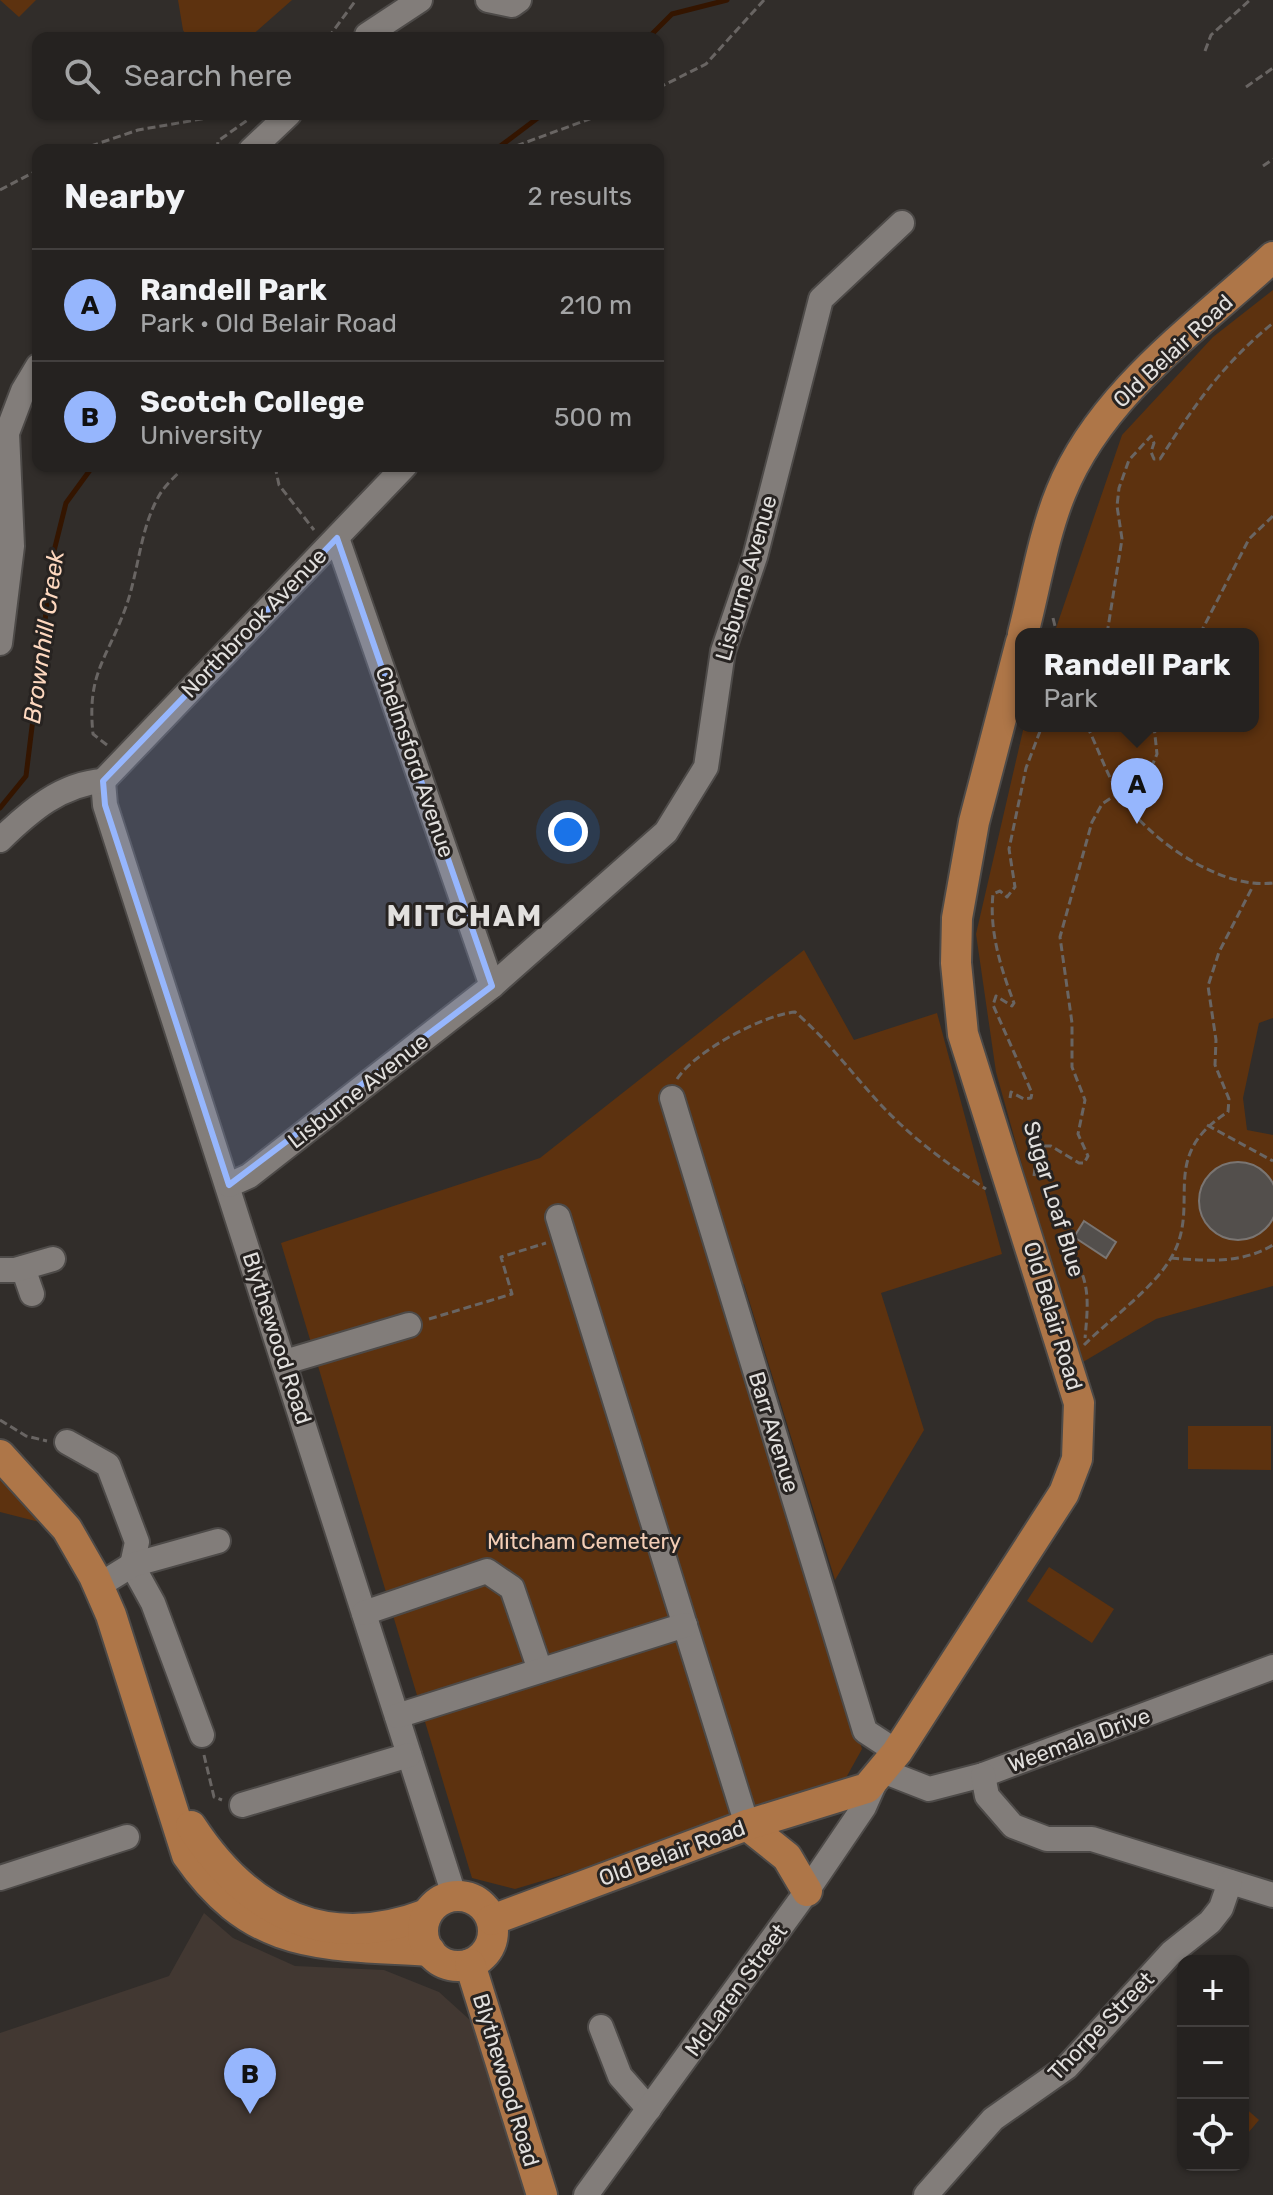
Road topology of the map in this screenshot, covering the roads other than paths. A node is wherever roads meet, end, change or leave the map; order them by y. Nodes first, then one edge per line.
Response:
1 (384, 0) edge
2 (420, 0) edge
3 (488, 0) edge
4 (519, 0) edge
5 (368, 32) edge
6 (372, 32) edge
7 (283, 120) edge
8 (257, 144) edge
9 (902, 223) dead end
10 (1273, 257) edge
11 (32, 376) edge
12 (399, 472) edge
13 (333, 542) junction
14 (1025, 628) edge
15 (0, 643) edge
16 (1015, 665) edge
17 (103, 781) junction
18 (0, 840) edge
19 (492, 986) junction
20 (672, 1098) road end
21 (229, 1185) junction
22 (562, 1227) road end
23 (53, 1259) dead end
24 (12, 1269) edge
25 (32, 1294) dead end
26 (409, 1325) road end
27 (285, 1362) junction
28 (67, 1442) road end
29 (4, 1460) edge
30 (218, 1541) dead end
31 (132, 1565) junction
32 (98, 1586) junction
33 (364, 1613) junction
34 (685, 1625) junction
35 (1273, 1667) edge
36 (540, 1670) junction
37 (397, 1716) junction
38 (202, 1735) road end
39 (409, 1755) junction
40 (885, 1768) junction
41 (983, 1775) junction
42 (167, 1790) junction
43 (242, 1805) road end
44 (747, 1825) junction
45 (127, 1837) dead end
46 (0, 1878) edge
47 (1230, 1882) junction
48 (807, 1891) junction
49 (454, 1895) junction
50 (1273, 1895) edge
51 (427, 1914) junction
52 (492, 1920) junction
53 (430, 1951) junction
54 (470, 1964) junction
55 (601, 2027) dead end
56 (649, 2109) junction
57 (542, 2195) edge
58 (586, 2195) edge
59 (926, 2195) edge

1 - 5 street
2 - 6 street
3 - 4 street
7 - 8 street
9 - 19 street, Lisburne Avenue
10 - 14 main road, Old Belair Road
11 - 15 street
12 - 13 street, Northbrook Avenue
13 - 17 street, Northbrook Avenue
13 - 19 street, Chelmsford Avenue
16 - 40 main road, Old Belair Road
17 - 18 street
17 - 21 street, Blythewood Road
19 - 21 street, Lisburne Avenue
20 - 40 street, Barr Avenue
21 - 27 street, Blythewood Road
22 - 34 street
23 - 24 street
24 - 25 street
26 - 27 street
27 - 33 street, Blythewood Road
28 - 31 street
29 - 32 main road
30 - 31 street
31 - 32 street
31 - 38 street
32 - 42 main road
33 - 36 street
33 - 37 street, Blythewood Road
34 - 36 street
34 - 44 street
35 - 41 street, Weemala Drive
36 - 37 street
37 - 39 street, Blythewood Road
39 - 43 street
39 - 49 street, Blythewood Road
40 - 41 street, Weemala Drive
40 - 44 main road, Old Belair Road
40 - 48 street, McLaren Street
41 - 47 street
42 - 51 main road
42 - 53 main road
44 - 48 main road
44 - 52 main road, Old Belair Road
45 - 46 street
47 - 50 street
47 - 59 street, Thorpe Street
48 - 56 street, McLaren Street
49 - 51 main road
49 - 52 main road
51 - 53 main road
52 - 54 main road
53 - 54 main road
54 - 57 main road, Blythewood Road
55 - 56 street
56 - 58 street, McLaren Street

